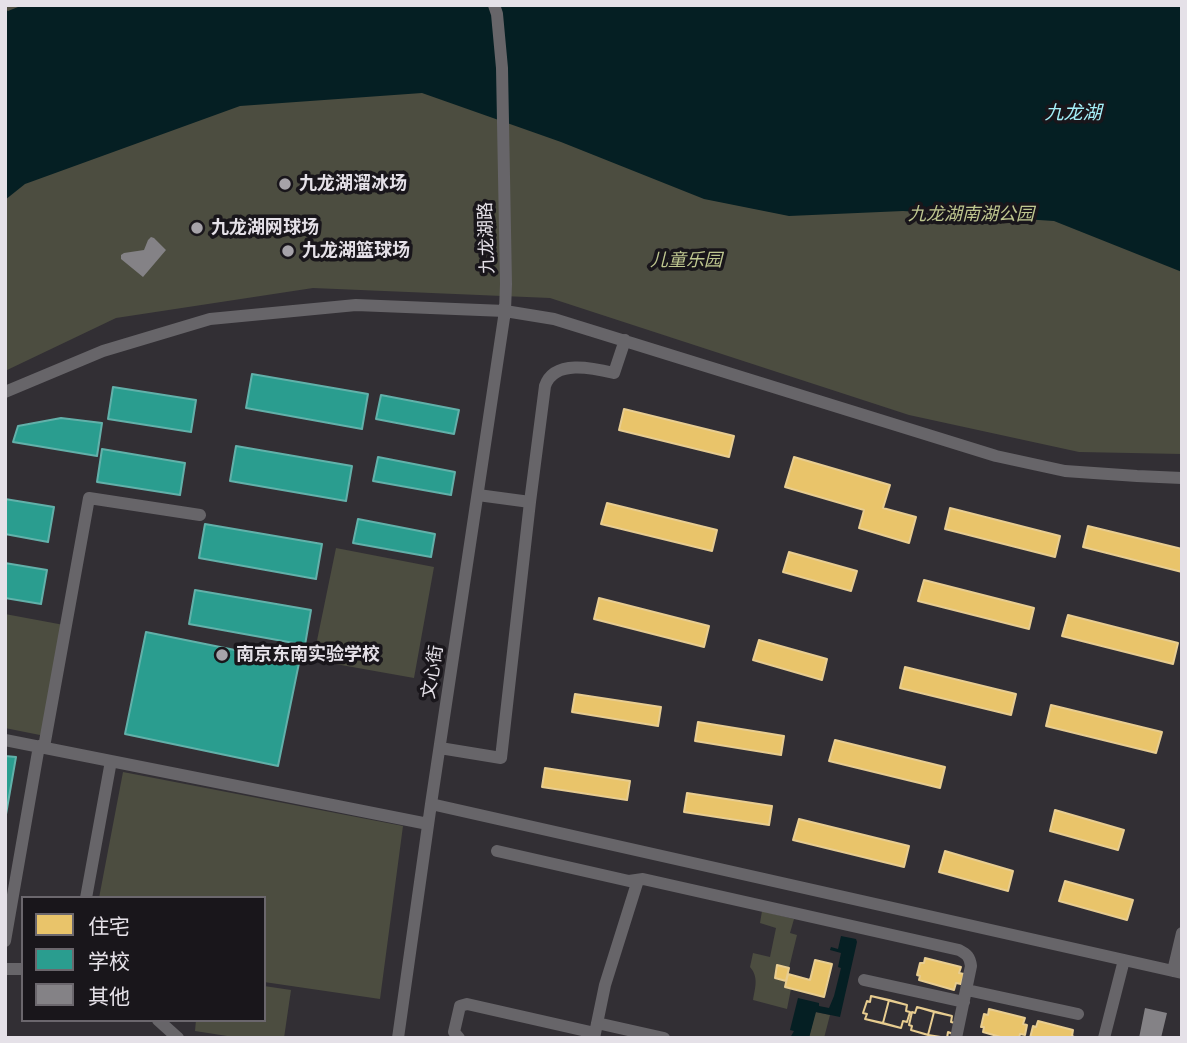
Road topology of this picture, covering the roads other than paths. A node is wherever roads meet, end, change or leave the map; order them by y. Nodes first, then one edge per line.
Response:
1 (494, 5) edge
2 (505, 311) junction
3 (625, 340) junction
4 (5, 392) edge
5 (1182, 478) edge
6 (478, 495) junction
7 (530, 502) junction
8 (200, 515) dead end
9 (5, 740) edge
10 (42, 747) junction
11 (439, 748) junction
12 (111, 761) junction
13 (431, 804) junction
14 (428, 824) junction
15 (497, 851) dead end
16 (638, 880) junction
17 (813, 890) junction
18 (86, 896) edge
19 (808, 915) junction
20 (1182, 933) edge
21 (5, 941) edge
22 (1124, 960) junction
23 (1178, 972) edge
24 (864, 980) dead end
25 (966, 996) junction
26 (1078, 1014) dead end
27 (160, 1022) edge
28 (595, 1031) edge
29 (178, 1038) edge
30 (398, 1038) edge
31 (459, 1038) edge
32 (664, 1038) edge
33 (956, 1038) edge
34 (1104, 1038) edge

1 - 2 street, 九龙湖路
2 - 3 street
2 - 4 street
2 - 6 street, 文心街
3 - 5 street
3 - 7 street
6 - 7 street
6 - 11 street, 文心街
7 - 11 street
8 - 10 street
9 - 10 street
10 - 12 street
10 - 21 street
11 - 13 street, 文心街
12 - 14 street
12 - 18 street
13 - 14 street, 文心街
13 - 17 street
14 - 30 street, 文心街
15 - 16 street
16 - 19 street
16 - 28 street
17 - 19 street
17 - 22 street
19 - 25 street
20 - 23 street
22 - 23 street
22 - 34 street
24 - 25 street
25 - 26 street
25 - 33 street
27 - 29 street
28 - 31 street
28 - 32 street

